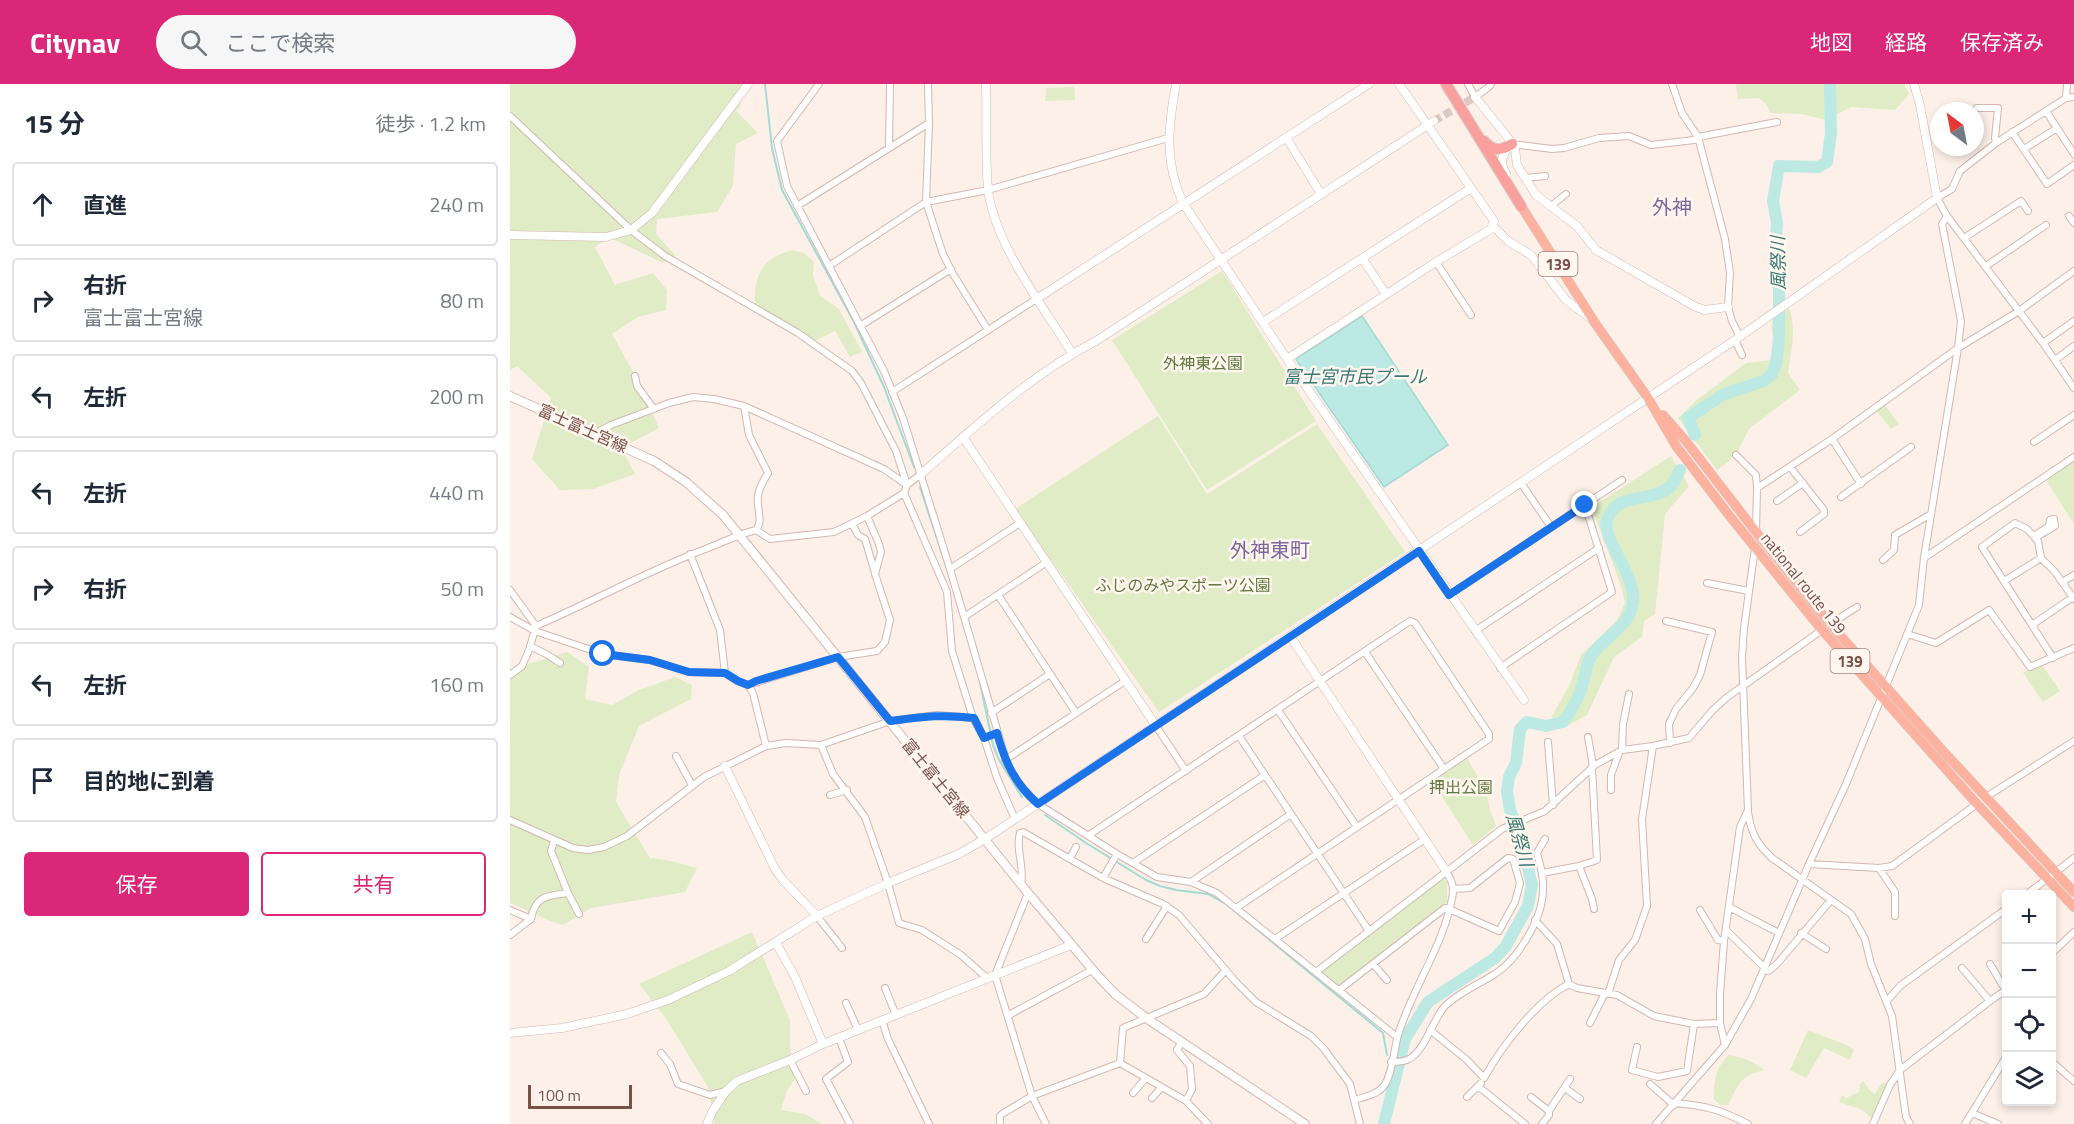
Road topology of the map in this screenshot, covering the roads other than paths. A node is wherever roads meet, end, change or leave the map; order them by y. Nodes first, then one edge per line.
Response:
1 (748, 84) edge
2 (819, 84) edge
3 (890, 84) edge
4 (928, 84) edge
5 (986, 84) edge
6 (1176, 84) edge
7 (1369, 84) edge
8 (1399, 84) edge
9 (1446, 84) edge
10 (1468, 84) edge
11 (1491, 84) edge
12 (1672, 84) edge
13 (1914, 84) edge
14 (2067, 84) edge
15 (1475, 97) junction
16 (2074, 97) edge
17 (2066, 98) junction
18 (1984, 108) edge
19 (2046, 111) junction
20 (510, 117) edge
21 (1777, 122) dead end
22 (929, 123) junction
23 (1431, 123) junction
24 (2057, 128) junction
25 (2012, 132) junction
26 (1286, 137) junction
27 (1480, 137) junction
28 (1698, 137) junction
29 (1168, 138) junction
30 (1996, 143) junction
31 (1512, 144) junction
32 (889, 148) junction
33 (2024, 149) junction
34 (2074, 154) edge
35 (2074, 165) edge
36 (1545, 176) dead end
37 (1525, 178) junction
38 (1471, 188) junction
39 (988, 190) junction
40 (1321, 194) junction
41 (1566, 194) dead end
42 (1937, 198) junction
43 (926, 202) junction
44 (1183, 203) junction
45 (797, 206) junction
46 (1521, 206) junction
47 (1551, 206) junction
48 (2028, 211) dead end
49 (1947, 216) junction
50 (2069, 216) dead end
51 (2074, 223) edge
52 (2046, 225) dead end
53 (1493, 226) junction
54 (631, 231) junction
55 (510, 235) edge
56 (1965, 238) junction
57 (1362, 258) junction
58 (1221, 259) junction
59 (1436, 262) junction
60 (1986, 266) junction
61 (829, 267) junction
62 (951, 269) junction
63 (2074, 271) edge
64 (1386, 294) junction
65 (1038, 298) junction
66 (1728, 307) junction
67 (2019, 311) junction
68 (1471, 315) dead end
69 (2074, 321) edge
70 (1263, 322) junction
71 (1595, 323) junction
72 (860, 326) junction
73 (988, 330) junction
74 (1738, 338) junction
75 (2043, 343) junction
76 (2074, 346) edge
77 (1958, 348) junction
78 (1072, 353) junction
79 (1742, 355) dead end
80 (1287, 359) junction
81 (2055, 360) junction
82 (635, 376) dead end
83 (2074, 388) edge
84 (892, 392) junction
85 (510, 396) edge
86 (1648, 398) junction
87 (744, 406) junction
88 (654, 409) junction
89 (2074, 415) edge
90 (594, 434) junction
91 (963, 437) junction
92 (1832, 439) junction
93 (2034, 442) dead end
94 (1911, 447) dead end
95 (1736, 455) dead end
96 (2074, 457) edge
97 (1790, 467) junction
98 (921, 474) junction
99 (1622, 480) dead end
100 (1521, 483) junction
101 (1803, 483) junction
102 (1861, 484) junction
103 (907, 485) junction
104 (1757, 488) junction
105 (904, 493) junction
106 (1841, 497) dead end
107 (1777, 501) dead end
108 (1585, 505) junction
109 (1931, 514) junction
110 (867, 516) junction
111 (1020, 523) junction
112 (852, 524) junction
113 (1551, 527) junction
114 (756, 530) junction
115 (1756, 532) junction
116 (1800, 532) dead end
117 (741, 535) junction
118 (1755, 547) junction
119 (1599, 548) junction
120 (1419, 551) junction
121 (690, 554) junction
122 (1924, 558) junction
123 (2041, 558) junction
124 (1882, 560) dead end
125 (1047, 562) junction
126 (950, 569) junction
127 (875, 574) junction
128 (2074, 575) edge
129 (2004, 581) junction
130 (1707, 583) dead end
131 (2062, 583) junction
132 (510, 590) edge
133 (1749, 591) junction
134 (998, 595) junction
135 (1449, 595) junction
136 (2073, 598) edge
137 (1857, 607) dead end
138 (510, 617) edge
139 (964, 617) junction
140 (1666, 621) dead end
141 (1830, 624) junction
142 (2032, 625) junction
143 (535, 629) junction
144 (1822, 630) junction
145 (1475, 631) junction
146 (1907, 634) junction
147 (1290, 636) junction
148 (530, 646) junction
149 (2074, 648) edge
150 (1365, 652) junction
151 (838, 657) junction
152 (2053, 658) junction
153 (560, 663) dead end
154 (1500, 668) junction
155 (725, 673) junction
156 (1050, 674) junction
157 (510, 675) edge
158 (1125, 681) junction
159 (1320, 682) junction
160 (748, 685) junction
161 (1743, 685) junction
162 (1885, 686) junction
163 (1629, 694) dead end
164 (1882, 698) junction
165 (1524, 700) dead end
166 (1278, 710) junction
167 (991, 713) junction
168 (1076, 713) junction
169 (974, 718) junction
170 (890, 721) junction
171 (1156, 726) junction
172 (997, 733) junction
173 (1239, 736) junction
174 (1588, 737) dead end
175 (984, 738) junction
176 (2074, 741) edge
177 (1548, 742) dead end
178 (1670, 743) junction
179 (821, 745) junction
180 (766, 746) junction
181 (1653, 746) junction
182 (1620, 752) junction
183 (676, 756) dead end
184 (1005, 760) junction
185 (725, 766) junction
186 (1593, 766) junction
187 (1444, 769) junction
188 (1186, 771) junction
189 (1265, 775) junction
190 (692, 785) junction
191 (847, 790) junction
192 (1611, 790) dead end
193 (830, 795) dead end
194 (1986, 797) junction
195 (1399, 800) junction
196 (1038, 804) junction
197 (1977, 804) junction
198 (1553, 805) junction
199 (1748, 810) junction
200 (1291, 814) junction
201 (1015, 819) junction
202 (510, 820) edge
203 (1356, 827) junction
204 (1089, 836) junction
205 (985, 839) junction
206 (1425, 839) junction
207 (1545, 839) dead end
208 (554, 841) junction
209 (1076, 848) dead end
210 (1317, 853) junction
211 (1117, 854) junction
212 (1070, 858) junction
213 (2074, 858) edge
214 (1133, 863) junction
215 (1809, 864) junction
216 (1579, 866) junction
217 (1879, 868) junction
218 (1446, 871) junction
219 (1542, 873) junction
220 (2057, 873) junction
221 (1103, 878) junction
222 (1802, 880) junction
223 (2048, 880) junction
224 (1191, 882) junction
225 (888, 883) junction
226 (1021, 884) junction
227 (1453, 888) junction
228 (2033, 890) edge
229 (2074, 892) edge
230 (568, 893) junction
231 (1028, 893) junction
232 (1344, 893) junction
233 (1831, 900) junction
234 (1167, 906) junction
235 (1729, 907) junction
236 (2074, 907) edge
237 (1236, 908) junction
238 (1449, 909) junction
239 (1594, 909) dead end
240 (510, 910) edge
241 (1700, 910) dead end
242 (2002, 913) edge
243 (579, 914) dead end
244 (817, 916) junction
245 (1895, 916) dead end
246 (531, 919) junction
247 (1535, 920) junction
248 (1726, 930) junction
249 (1369, 931) junction
250 (2074, 932) edge
251 (1779, 933) junction
252 (1802, 933) junction
253 (510, 935) edge
254 (1146, 939) dead end
255 (1275, 939) junction
256 (1724, 941) junction
257 (776, 943) junction
258 (1071, 945) junction
259 (842, 948) dead end
260 (1826, 949) dead end
261 (2056, 949) edge
262 (1373, 964) junction
263 (1990, 964) dead end
264 (1764, 967) junction
265 (1962, 968) dead end
266 (1092, 970) junction
267 (1226, 970) junction
268 (1316, 972) junction
269 (991, 977) junction
270 (1387, 980) dead end
271 (1569, 984) junction
272 (2002, 984) edge
273 (885, 988) dead end
274 (1339, 990) junction
275 (2002, 992) edge
276 (1606, 993) junction
277 (1990, 1000) junction
278 (1887, 1001) junction
279 (846, 1002) dead end
280 (896, 1014) junction
281 (1009, 1016) junction
282 (1146, 1018) junction
283 (882, 1020) junction
284 (1590, 1023) dead end
285 (1694, 1023) junction
286 (1720, 1023) junction
287 (858, 1030) junction
288 (1430, 1030) junction
289 (510, 1032) edge
290 (1397, 1037) junction
291 (838, 1038) junction
292 (1182, 1041) junction
293 (823, 1044) junction
294 (1725, 1045) junction
295 (1637, 1047) dead end
296 (661, 1053) dead end
297 (790, 1060) junction
298 (1392, 1062) junction
299 (1120, 1063) junction
300 (2002, 1064) edge
301 (2056, 1067) edge
302 (1900, 1070) junction
303 (1146, 1078) junction
304 (1484, 1078) junction
305 (1570, 1079) dead end
306 (2074, 1081) edge
307 (1650, 1084) dead end
308 (1162, 1087) junction
309 (1479, 1087) junction
310 (1565, 1088) junction
311 (726, 1091) junction
312 (806, 1091) dead end
313 (1133, 1093) dead end
314 (1032, 1096) junction
315 (1531, 1096) dead end
316 (1467, 1097) dead end
317 (1152, 1098) dead end
318 (1580, 1099) dead end
319 (1354, 1100) junction
320 (1186, 1101) junction
321 (1674, 1104) junction
322 (1549, 1111) junction
323 (1972, 1113) junction
324 (707, 1124) edge
325 (850, 1124) edge
326 (929, 1124) edge
327 (1000, 1124) edge
328 (1046, 1124) edge
329 (1208, 1124) edge
330 (1303, 1124) edge
331 (1360, 1124) edge
332 (1525, 1124) edge
333 (1542, 1124) edge
334 (1656, 1124) edge
335 (1748, 1124) edge
336 (1873, 1124) edge
337 (1910, 1124) edge
338 (1965, 1124) edge
339 (1998, 1124) edge

1 - 54 street
2 - 45 street
3 - 32 street
4 - 22 street
5 - 39 street
6 - 29 street
7 - 26 street
8 - 23 street
9 - 27 highway, 139
10 - 15 street
11 - 15 street
12 - 28 street
13 - 42 street
14 - 17 street
15 - 31 street
16 - 17 street
17 - 19 street
18 - 30 street
19 - 24 street
19 - 25 street
20 - 54 street
21 - 28 street
22 - 32 street
22 - 43 street
23 - 38 street
23 - 40 street
24 - 33 street
24 - 34 street
25 - 30 street
25 - 33 street
26 - 40 street
26 - 44 street
27 - 31 highway
27 - 46 highway, 139
28 - 31 street
28 - 66 street
29 - 39 street
29 - 44 street
30 - 42 street
31 - 37 street
31 - 46 street
32 - 45 street
33 - 35 street
36 - 37 street
37 - 47 street
38 - 53 street
38 - 57 street
39 - 43 street
39 - 65 street
40 - 58 street
41 - 47 street
42 - 49 street
42 - 74 street
43 - 61 street
43 - 62 street
44 - 58 street
44 - 65 street
45 - 61 street
46 - 71 highway, national route 139 / 139
47 - 66 street
48 - 56 street
49 - 56 street
49 - 77 street
50 - 51 street
52 - 60 street
53 - 59 street
53 - 71 street
54 - 55 street
54 - 103 street
56 - 60 street
57 - 64 street
57 - 70 street
58 - 70 street
58 - 78 street
59 - 64 street
59 - 68 street
60 - 67 street
61 - 72 street
62 - 72 street
62 - 73 street
63 - 67 street
64 - 80 street
65 - 73 street
65 - 78 street
66 - 74 street
67 - 75 street
67 - 77 street
69 - 75 street
70 - 80 street
71 - 86 highway, national route 139 / 139
72 - 84 street
73 - 84 street
74 - 79 street
74 - 86 street
75 - 81 street
76 - 81 street
77 - 92 street
77 - 109 street
78 - 91 street
80 - 120 street
81 - 83 street
82 - 88 street
84 - 98 street
85 - 90 main road, 富士富士宮線
86 - 100 street
86 - 115 highway, national route 139 / 139
86 - 118 highway, national route 139 / 139
87 - 88 street
87 - 103 street
87 - 114 street
88 - 90 street
89 - 93 street
90 - 117 main road, 富士富士宮線
91 - 98 street
91 - 111 street
92 - 97 street
92 - 102 street
94 - 102 street
95 - 104 street
96 - 122 street
97 - 101 street
97 - 104 street
98 - 103 street
98 - 126 street
99 - 108 street
100 - 113 street
100 - 120 street
101 - 107 street
101 - 116 street
102 - 106 street
103 - 105 street
104 - 115 street
105 - 110 street
105 - 169 street
108 - 113 street
108 - 119 street
109 - 122 street
109 - 124 street
110 - 112 street
110 - 127 street
111 - 125 street
111 - 126 street
112 - 114 street
112 - 127 street
113 - 135 street
114 - 117 street
115 - 141 highway, national route 139 / 139
117 - 121 street
117 - 151 main road, 富士富士宮線
118 - 133 street
118 - 144 highway, national route 139 / 139
119 - 145 street
119 - 154 street
120 - 135 street
120 - 147 street
121 - 143 street
121 - 155 street
122 - 146 street
123 - 129 street
123 - 129 street
123 - 131 street
125 - 134 street
125 - 158 street
126 - 139 street
127 - 151 street
128 - 131 street
129 - 142 street
130 - 133 street
131 - 136 street
132 - 143 street
133 - 161 street
134 - 139 street
134 - 156 street
135 - 145 street
136 - 142 street
137 - 141 street
138 - 143 street
139 - 167 street
140 - 178 street
141 - 162 highway, national route 139 / 139
142 - 152 street
143 - 148 street
143 - 155 street
144 - 161 street
144 - 164 highway, national route 139 / 139
145 - 154 street
146 - 152 street
146 - 162 street
147 - 159 street
147 - 171 street
148 - 153 street
148 - 157 street
149 - 152 street
150 - 159 street
150 - 187 street
150 - 187 street
151 - 160 street
151 - 170 main road, 富士富士宮線
154 - 165 street
155 - 160 street
156 - 167 street
156 - 168 street
158 - 168 street
158 - 171 street
159 - 166 street
159 - 195 street
160 - 180 street
161 - 178 street
161 - 199 street
162 - 164 street
162 - 194 highway, national route 139 / 139
163 - 182 street
164 - 197 highway, national route 139 / 139
164 - 215 street
166 - 173 street
166 - 203 street
167 - 172 street
168 - 184 street
169 - 170 street
169 - 175 street
170 - 179 street
170 - 205 main road, 富士富士宮線
171 - 188 street
171 - 196 street
172 - 175 street
172 - 184 street
173 - 188 street
173 - 189 street
174 - 186 street
175 - 201 street
176 - 194 street
177 - 198 street
178 - 181 street
179 - 180 street
179 - 191 street
180 - 185 street
181 - 182 street
181 - 276 street
182 - 186 street
182 - 192 street
183 - 190 street
184 - 196 street
185 - 190 street
185 - 244 street
186 - 198 street
186 - 216 street
187 - 195 street
188 - 204 street
189 - 200 street
189 - 214 street
190 - 208 street
191 - 193 street
191 - 225 street
194 - 220 highway, national route 139 / 139
195 - 203 street
195 - 206 street
196 - 201 street
196 - 204 street
197 - 217 street
197 - 223 highway, national route 139 / 139
198 - 218 street
199 - 222 street
199 - 235 street
200 - 210 street
200 - 224 street
201 - 205 street
202 - 208 street
203 - 210 street
204 - 211 street
205 - 225 street
205 - 226 main road, 富士富士宮線
206 - 218 street
206 - 232 street
207 - 219 street
208 - 230 street
209 - 212 street
210 - 232 street
210 - 237 street
211 - 214 street
211 - 221 street
212 - 221 street
212 - 226 street
213 - 220 street
214 - 224 street
215 - 217 street
215 - 222 street
216 - 219 street
216 - 239 street
217 - 245 street
218 - 227 street
218 - 249 street
219 - 247 street
220 - 223 street
220 - 229 highway, national route 139 / 139
221 - 234 street
222 - 233 street
222 - 251 street
223 - 228 street
223 - 236 highway, national route 139 / 139
224 - 237 street
225 - 244 street
225 - 269 street
226 - 231 main road, 富士富士宮線
227 - 238 street
227 - 238 street
230 - 243 street
230 - 246 street
231 - 258 main road, 富士富士宮線
231 - 269 street
232 - 249 street
232 - 255 street
233 - 252 street
233 - 278 street
234 - 254 street
234 - 267 street
235 - 248 street
235 - 251 street
237 - 255 street
238 - 262 street
238 - 290 street
240 - 246 street
241 - 256 street
242 - 278 street
244 - 257 street
244 - 259 street
246 - 253 street
247 - 271 street
247 - 288 street
248 - 256 street
248 - 264 street
249 - 268 street
250 - 261 street
251 - 264 street
252 - 260 street
252 - 264 street
255 - 268 street
256 - 286 street
257 - 289 street
257 - 293 street
258 - 266 main road, 富士富士宮線
258 - 269 street
262 - 270 street
262 - 274 street
263 - 272 street
264 - 294 street
265 - 277 street
266 - 281 street
266 - 282 main road, 富士富士宮線
267 - 282 street
267 - 319 street
268 - 274 street
269 - 280 street
269 - 281 street
271 - 276 street
271 - 304 street
273 - 280 street
274 - 290 street
275 - 277 street
276 - 284 street
276 - 285 street
277 - 302 street
278 - 302 street
279 - 287 street
280 - 283 street
281 - 314 street
282 - 292 main road, 富士富士宮線
282 - 299 street
283 - 287 street
283 - 326 street
285 - 286 street
285 - 295 street
286 - 294 street
287 - 291 street
288 - 298 street
288 - 304 street
290 - 298 street
291 - 293 street
291 - 325 street
292 - 320 street
292 - 330 main road, 富士富士宮線
293 - 297 street
294 - 321 street
296 - 311 street
297 - 311 street
297 - 312 street
298 - 319 street
299 - 303 street
299 - 314 street
300 - 323 street
301 - 306 street
302 - 336 street
302 - 337 street
303 - 308 street
303 - 313 street
304 - 309 street
305 - 310 street
307 - 321 street
308 - 317 street
308 - 320 street
309 - 316 street
309 - 332 street
310 - 318 street
310 - 322 street
311 - 324 street
314 - 327 street
314 - 328 street
315 - 322 street
319 - 331 street
320 - 329 street
321 - 334 street
321 - 335 street
322 - 333 street
323 - 338 street
323 - 339 street

